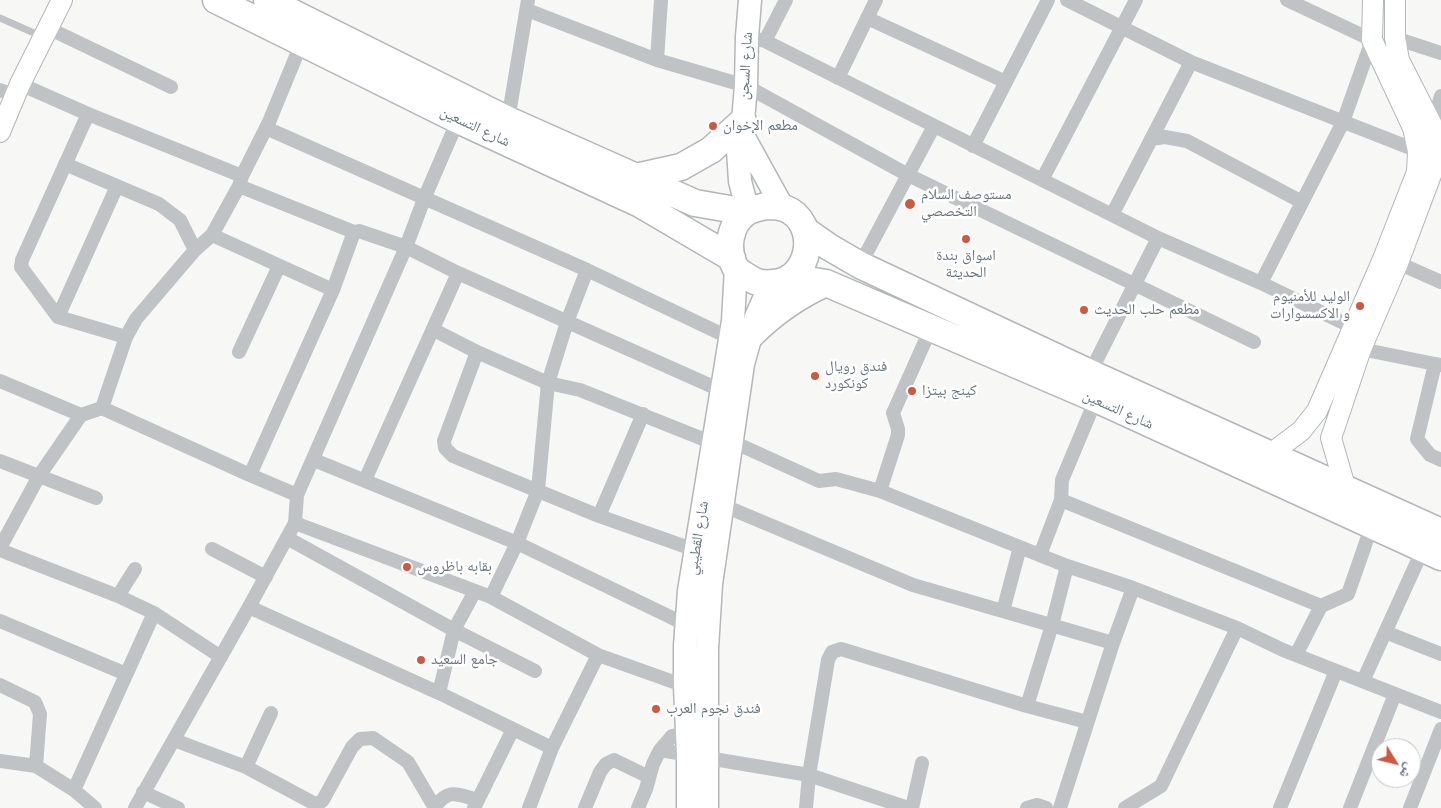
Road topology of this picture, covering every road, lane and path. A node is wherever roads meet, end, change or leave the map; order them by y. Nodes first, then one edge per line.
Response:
1 (62, 0) edge
2 (216, 0) edge
3 (267, 0) edge
4 (661, 0) edge
5 (750, 0) edge
6 (786, 0) edge
7 (876, 0) edge
8 (1048, 0) edge
9 (1067, 0) edge
10 (1136, 0) edge
11 (1287, 0) edge
12 (1374, 0) edge
13 (1394, 0) edge
14 (527, 5) edge
15 (0, 18) edge
16 (867, 18) junction
17 (1122, 27) junction
18 (45, 33) junction
19 (1395, 38) junction
20 (756, 39) junction
21 (1372, 40) junction
22 (302, 42) junction
23 (1441, 53) edge
24 (656, 60) junction
25 (1191, 62) junction
26 (838, 78) junction
27 (1006, 82) junction
28 (746, 86) junction
29 (171, 87) dead end
30 (12, 90) edge
31 (1441, 96) edge
32 (88, 114) junction
33 (458, 120) junction
34 (508, 120) junction
35 (1343, 122) junction
36 (934, 126) junction
37 (1432, 126) junction
38 (742, 127) junction
39 (266, 128) junction
40 (0, 132) edge
41 (1151, 139) junction
42 (973, 146) junction
43 (1418, 151) junction
44 (65, 164) junction
45 (908, 176) junction
46 (636, 177) junction
47 (1042, 180) junction
48 (240, 181) junction
49 (117, 186) junction
50 (424, 198) junction
51 (1302, 202) junction
52 (783, 208) junction
53 (747, 212) junction
54 (1112, 215) junction
55 (806, 231) junction
56 (354, 232) junction
57 (212, 235) junction
58 (1158, 238) junction
59 (406, 247) junction
60 (195, 250) junction
61 (1398, 263) junction
62 (734, 264) junction
63 (860, 264) junction
64 (279, 266) junction
65 (586, 270) junction
66 (458, 273) junction
67 (781, 280) junction
68 (1441, 282) edge
69 (826, 283) junction
70 (1261, 283) junction
71 (1134, 284) junction
72 (332, 290) junction
73 (58, 317) junction
74 (567, 322) junction
75 (1352, 327) junction
76 (931, 328) junction
77 (434, 330) junction
78 (126, 337) junction
79 (741, 337) junction
80 (1254, 342) dead end
81 (1361, 349) junction
82 (239, 352) dead end
83 (477, 352) junction
84 (1438, 364) edge
85 (1090, 373) junction
86 (0, 381) edge
87 (548, 382) junction
88 (730, 394) junction
89 (1096, 399) junction
90 (102, 408) junction
91 (644, 414) junction
92 (81, 415) junction
93 (722, 442) junction
94 (1269, 455) junction
95 (314, 460) junction
96 (1441, 460) edge
97 (0, 461) edge
98 (38, 476) junction
99 (250, 476) junction
100 (365, 480) junction
101 (538, 490) junction
102 (1346, 490) junction
103 (880, 491) junction
104 (297, 494) junction
105 (96, 498) dead end
106 (1061, 500) junction
107 (722, 505) junction
108 (599, 516) junction
109 (295, 523) junction
110 (1372, 525) junction
111 (287, 538) junction
112 (517, 543) junction
113 (1435, 546) edge
114 (1020, 547) junction
115 (0, 549) edge
116 (212, 549) dead end
117 (695, 550) junction
118 (1040, 555) junction
119 (1067, 566) junction
120 (135, 569) dead end
121 (266, 577) junction
122 (1133, 588) junction
123 (475, 591) junction
124 (118, 596) junction
125 (491, 597) junction
126 (1321, 606) junction
127 (249, 607) junction
128 (1003, 611) junction
129 (154, 614) junction
130 (0, 621) edge
131 (686, 625) junction
132 (1052, 625) junction
133 (1237, 628) junction
134 (454, 630) junction
135 (1385, 632) junction
136 (1113, 643) junction
137 (1441, 654) edge
138 (598, 655) junction
139 (1296, 655) junction
140 (221, 657) junction
141 (535, 671) dead end
142 (1336, 671) junction
143 (126, 674) junction
144 (1363, 681) junction
145 (0, 685) edge
146 (685, 686) junction
147 (439, 694) junction
148 (1395, 694) junction
149 (1027, 706) junction
150 (1441, 712) edge
151 (272, 713) dead end
152 (1087, 722) junction
153 (514, 729) junction
154 (1441, 729) edge
155 (686, 733) junction
156 (174, 740) junction
157 (552, 748) junction
158 (660, 750) junction
159 (698, 757) junction
160 (0, 761) edge
161 (922, 763) dead end
162 (36, 766) junction
163 (246, 767) junction
164 (810, 775) junction
165 (649, 777) junction
166 (74, 790) junction
167 (143, 792) junction
168 (476, 804) edge
169 (95, 808) edge
170 (135, 808) edge
171 (178, 808) edge
172 (435, 808) edge
173 (529, 808) edge
174 (585, 808) edge
175 (638, 808) edge
176 (688, 808) edge
177 (708, 808) edge
178 (806, 808) edge
179 (908, 808) edge
180 (912, 808) edge
181 (1027, 808) edge
182 (1046, 808) edge
183 (1060, 808) edge
184 (1125, 808) edge
185 (1280, 808) edge
186 (1350, 808) edge
187 (1410, 808) edge

1 - 18 main road
2 - 22 highway, شارع التسعين
3 - 34 highway, شارع التسعين
4 - 24 street
5 - 20 main road, شارع السجن
6 - 20 street
7 - 16 street
8 - 27 street
9 - 17 street
10 - 17 street
11 - 21 street
12 - 21 main road
13 - 19 main road
14 - 24 street
14 - 34 street
15 - 18 lane
16 - 26 street
16 - 27 street
17 - 25 street
17 - 47 street
18 - 29 street
18 - 30 main road
19 - 23 street
19 - 37 main road
20 - 26 street
20 - 28 main road, شارع السجن
21 - 35 street
21 - 43 main road
22 - 33 highway, شارع التسعين
22 - 39 street
24 - 28 street
25 - 35 street
25 - 41 street
26 - 36 street
27 - 42 street
28 - 38 main road, شارع السجن
28 - 45 street
30 - 32 street
30 - 40 main road
31 - 37 street
32 - 44 street
32 - 48 street
33 - 50 street
33 - 62 highway, شارع التسعين
34 - 46 highway, شارع التسعين
35 - 43 street
35 - 51 street
36 - 42 street
36 - 45 street
37 - 61 main road
38 - 46 highway
38 - 52 main road
38 - 53 main road, شارع السجن
39 - 48 street
39 - 50 street
41 - 51 street
41 - 54 street
42 - 47 street
43 - 75 main road
44 - 49 street
44 - 73 street
45 - 63 street
45 - 71 street
46 - 53 highway, شارع التسعين
47 - 54 street
48 - 56 street
48 - 57 street
49 - 60 street
49 - 73 street
50 - 59 street
50 - 65 street
51 - 70 street
52 - 53 highway
52 - 55 highway
53 - 62 highway
54 - 58 street
55 - 63 highway, شارع التسعين
55 - 67 highway
56 - 59 street
56 - 72 street
57 - 60 street
57 - 64 street
58 - 70 street
58 - 71 street
59 - 66 street
59 - 95 street
60 - 78 street
61 - 68 street
61 - 81 main road
62 - 67 highway
62 - 79 main road, شارع القطيبي
63 - 85 highway, شارع التسعين
64 - 72 street
64 - 82 street
65 - 74 street
65 - 79 street
66 - 74 street
66 - 77 street
67 - 69 highway, شارع التسعين
67 - 79 main road, شارع القطيبي
69 - 76 highway, شارع التسعين
69 - 79 highway
70 - 75 street
71 - 80 street
71 - 85 street
72 - 99 street
73 - 78 street
74 - 87 street
74 - 88 street
75 - 94 main road
76 - 89 highway, شارع التسعين
76 - 103 street
77 - 83 street
77 - 100 street
78 - 90 street
79 - 88 main road, شارع القطيبي
81 - 84 street
81 - 102 main road
83 - 87 street
83 - 101 street
84 - 96 street
85 - 94 highway, شارع التسعين
86 - 92 street
87 - 91 street
87 - 101 street
88 - 93 main road, شارع القطيبي
89 - 106 street
89 - 110 highway, شارع التسعين
90 - 92 street
90 - 99 street
91 - 93 street
91 - 108 street
92 - 98 street
93 - 103 street
93 - 107 main road, شارع القطيبي
93 - 117 main road, شارع القطيبي
94 - 102 highway, شارع التسعين
95 - 100 street
95 - 104 street
97 - 98 street
98 - 105 street
98 - 115 street
99 - 104 street
100 - 112 street
101 - 108 street
101 - 112 street
102 - 113 highway, شارع التسعين
103 - 114 street
104 - 109 street
106 - 118 street
106 - 126 street
107 - 128 street
107 - 159 main road, شارع القطيبي
108 - 117 street
109 - 111 street
109 - 123 street
110 - 113 highway, شارع التسعين
110 - 126 street
111 - 121 street
111 - 134 street
112 - 125 street
112 - 131 street
113 - 135 street
114 - 118 street
114 - 128 street
115 - 124 street
116 - 121 street
117 - 131 main road, شارع القطيبي
118 - 119 street
119 - 122 street
119 - 132 street
120 - 124 street
121 - 127 street
122 - 133 street
122 - 136 street
123 - 125 street
123 - 134 street
124 - 129 street
125 - 138 street
126 - 139 street
127 - 140 street
127 - 147 street
128 - 132 street
129 - 140 street
129 - 143 street
130 - 143 street
131 - 146 main road, شارع القطيبي
132 - 136 street
132 - 149 street
133 - 139 street
133 - 184 street
134 - 141 street
134 - 147 street
135 - 137 street
135 - 144 street
136 - 152 street
138 - 146 street
138 - 157 street
139 - 142 street
140 - 156 street
142 - 144 street
142 - 185 street
143 - 166 street
144 - 148 street
145 - 162 street
146 - 155 main road, شارع القطيبي
147 - 153 street
148 - 150 street
148 - 186 street
149 - 152 street
149 - 164 street
151 - 163 street
152 - 183 street
153 - 157 street
153 - 168 street
154 - 187 street
155 - 158 street
155 - 159 main road, شارع القطيبي
156 - 163 street
156 - 167 street
157 - 173 street
158 - 159 street
158 - 165 street
159 - 164 street
159 - 176 main road, شارع القطيبي
159 - 177 main road, شارع القطيبي
160 - 162 street
161 - 180 street
162 - 166 street
163 - 172 street
164 - 178 street
164 - 179 street
165 - 174 street
165 - 175 street
166 - 169 street
167 - 170 street
167 - 171 street
168 - 172 street
181 - 182 street

